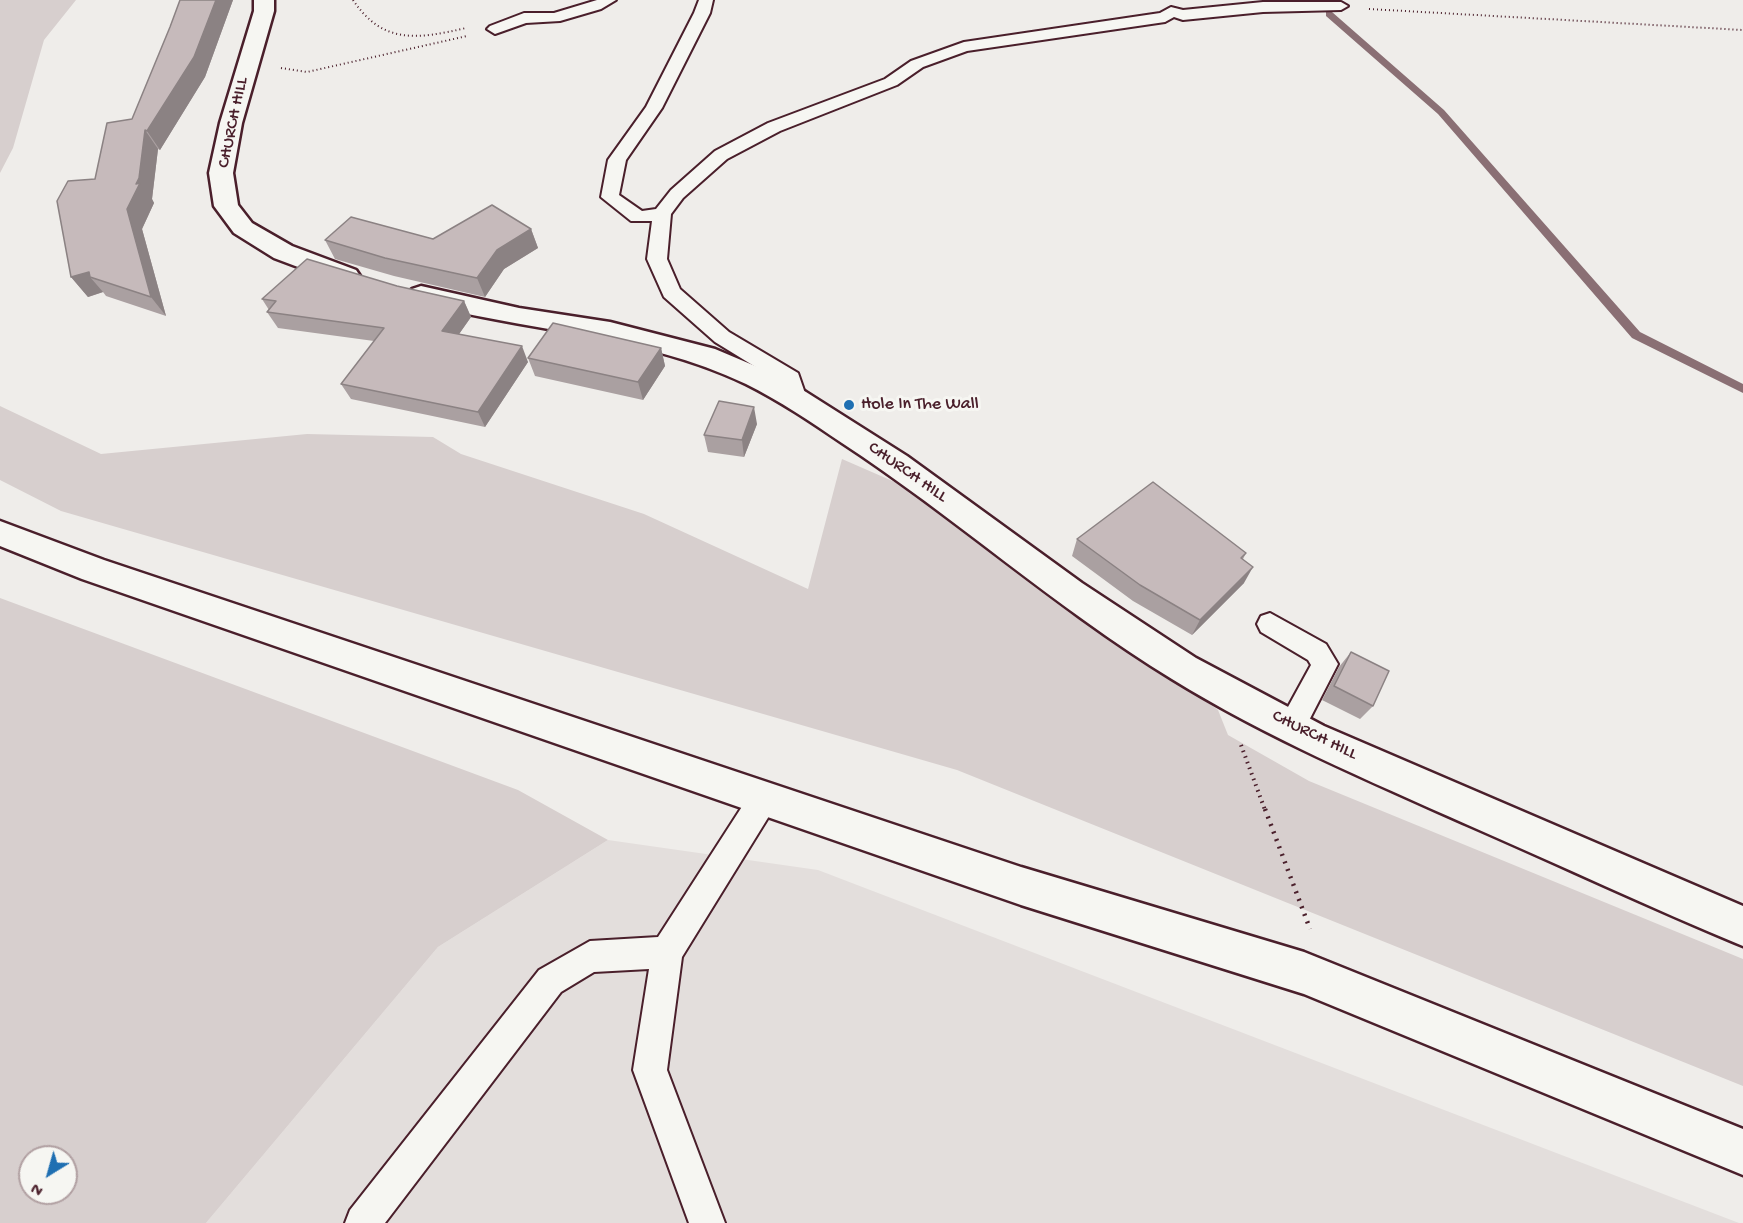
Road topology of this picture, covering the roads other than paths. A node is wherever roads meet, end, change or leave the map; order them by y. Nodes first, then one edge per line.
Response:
1 (264, 0) edge
2 (609, 0) edge
3 (706, 0) edge
4 (1341, 6) road end
5 (495, 29) dead end
6 (662, 214) junction
7 (796, 399) junction
8 (0, 533) edge
9 (1270, 624) dead end
10 (1291, 727) junction
11 (764, 798) junction
12 (1743, 926) edge
13 (666, 951) junction
14 (1743, 1152) edge
15 (363, 1223) edge
16 (707, 1223) edge

1 - 7 street, CHURCH HILL
2 - 5 lane
3 - 6 lane
4 - 6 lane
6 - 7 lane
7 - 10 street, CHURCH HILL
8 - 11 street
9 - 10 lane
10 - 12 street, CHURCH HILL
11 - 13 lane
11 - 14 street
13 - 15 lane
13 - 16 lane

